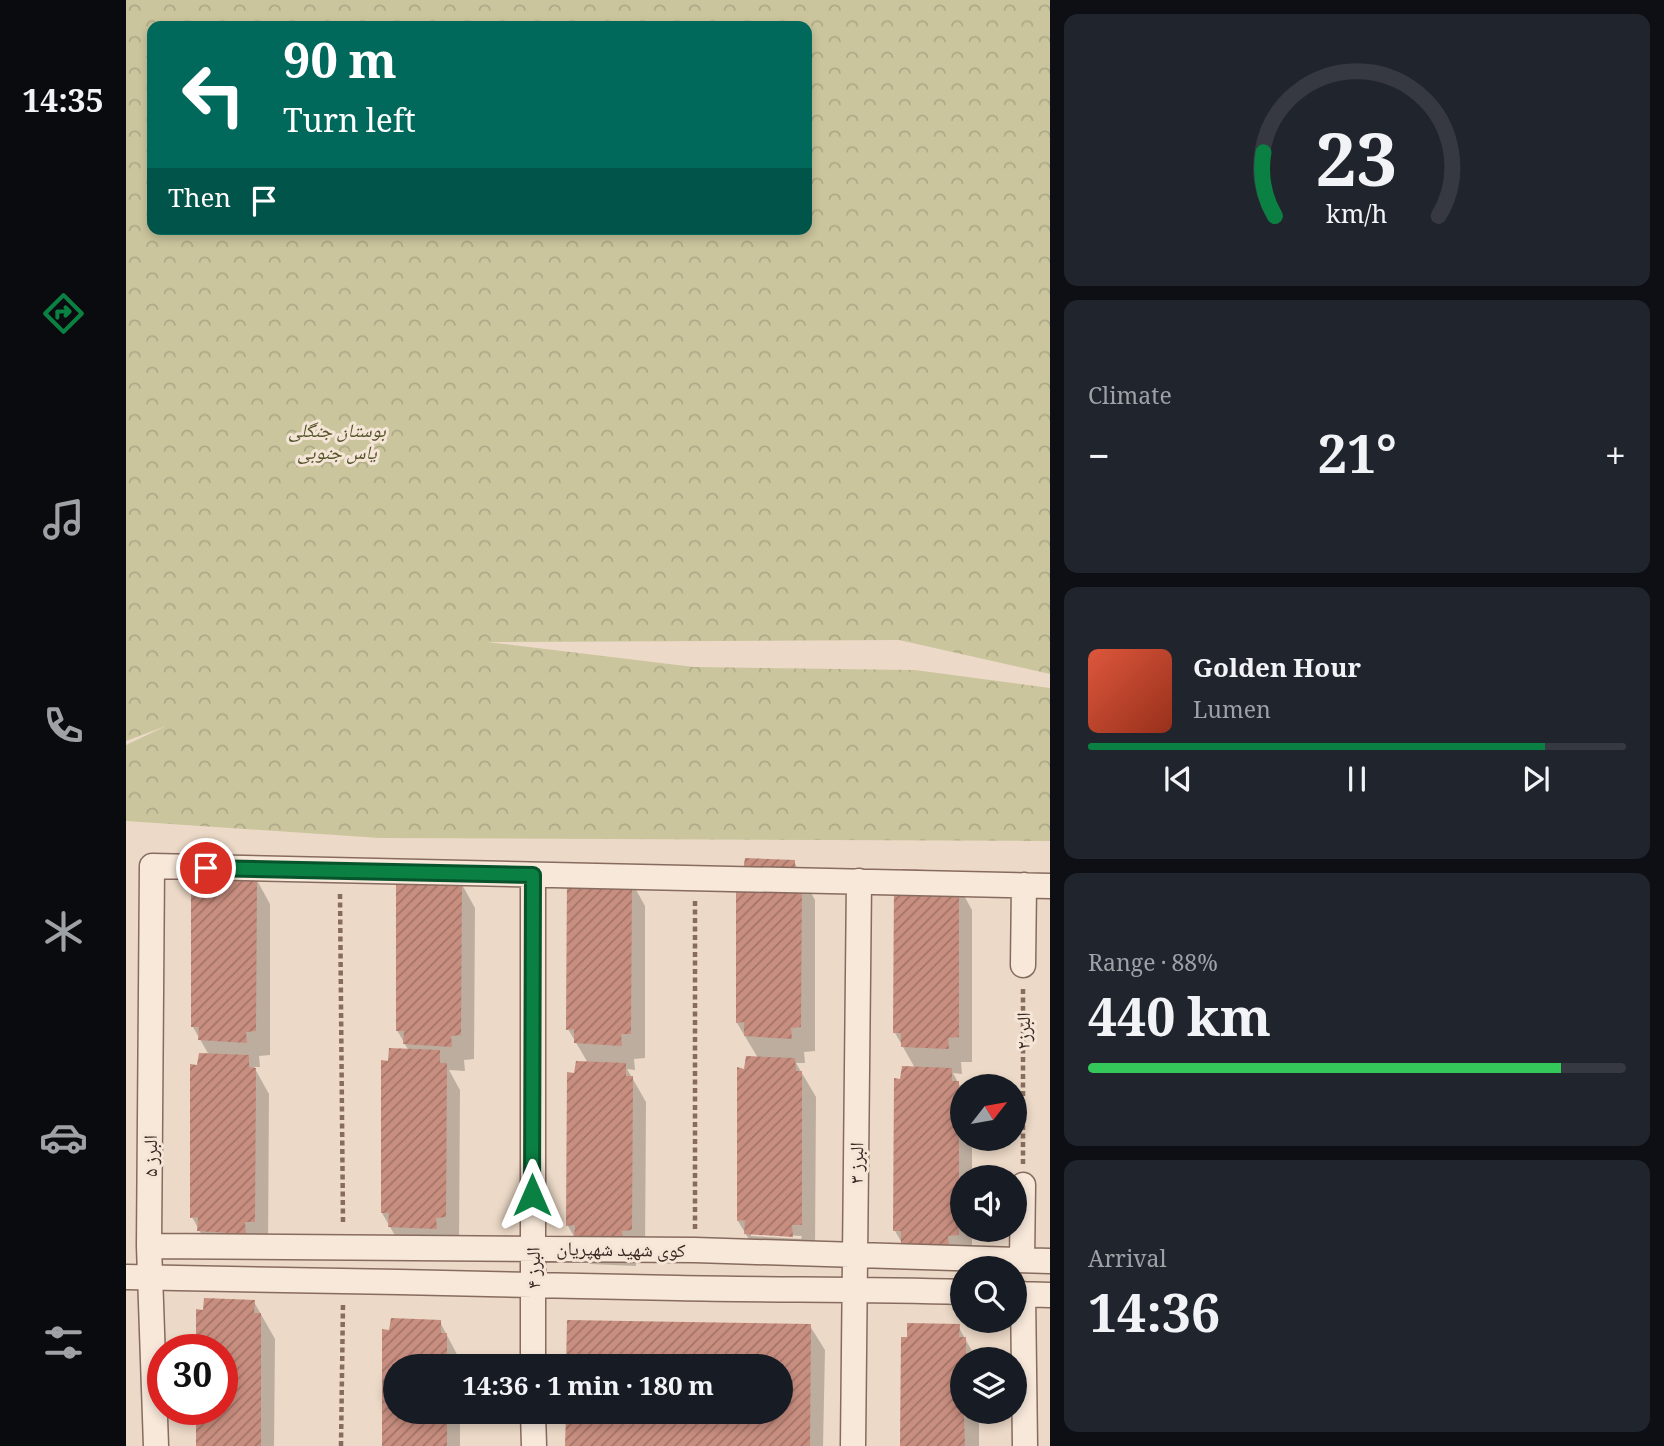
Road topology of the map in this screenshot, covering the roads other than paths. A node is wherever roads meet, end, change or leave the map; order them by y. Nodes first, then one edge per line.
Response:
1 (533, 875) junction
2 (859, 881) junction
3 (1024, 885) junction
4 (1050, 886) edge
5 (1023, 965) road end
6 (149, 1246) junction
7 (532, 1248) junction
8 (855, 1256) junction
9 (950, 1258) edge
10 (1027, 1260) edge
11 (1050, 1261) edge
12 (126, 1278) edge
13 (151, 1278) junction
14 (533, 1283) junction
15 (855, 1288) junction
16 (950, 1292) edge
17 (1027, 1294) edge
18 (1050, 1294) edge
19 (1021, 1333) edge
20 (533, 1354) edge
21 (534, 1424) edge
22 (156, 1446) edge
23 (534, 1446) edge
24 (853, 1446) edge
25 (1025, 1446) edge

1 - 2 street
1 - 6 street, البرز ۵
1 - 7 street, البرز ۴
2 - 3 street
2 - 8 street, البرز ۳
3 - 4 street
3 - 5 street
6 - 7 street, کوی شهید شهپریان
6 - 13 street, البرز ۵
7 - 8 street, کوی شهید شهپریان
7 - 14 street, البرز ۴
8 - 9 street, کوی شهید شهپریان
8 - 15 street, البرز ۳
10 - 11 street, کوی شهید شهپریان
12 - 13 street, کوی شهید شهپریان
13 - 14 street, کوی شهید شهپریان
13 - 22 street, البرز ۵
14 - 15 street, کوی شهید شهپریان
14 - 20 street, البرز ۴
15 - 16 street, کوی شهید شهپریان
15 - 24 street, البرز ۳
17 - 18 street
19 - 25 street
21 - 23 street

